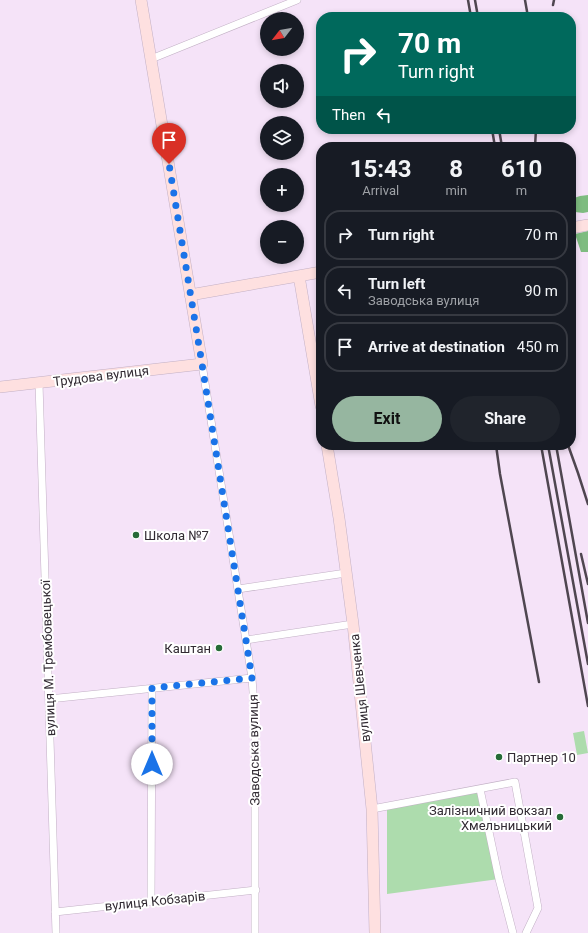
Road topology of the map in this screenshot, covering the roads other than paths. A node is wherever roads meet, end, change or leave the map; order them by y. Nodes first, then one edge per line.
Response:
1 (141, 0) edge
2 (297, 0) edge
3 (151, 59) junction
4 (316, 273) edge
5 (299, 276) junction
6 (190, 295) junction
7 (202, 364) junction
8 (316, 376) edge
9 (39, 383) junction
10 (0, 387) edge
11 (328, 450) edge
12 (346, 573) junction
13 (238, 589) junction
14 (353, 624) junction
15 (246, 640) junction
16 (252, 678) junction
17 (152, 688) junction
18 (49, 699) junction
19 (480, 788) junction
20 (372, 809) junction
21 (256, 890) junction
22 (151, 902) junction
23 (55, 912) junction
24 (56, 933) edge
25 (255, 933) edge
26 (375, 933) edge
27 (513, 933) edge
28 (526, 933) edge

1 - 3 street, Заводська вулиця
2 - 3 street
3 - 6 street, Заводська вулиця
4 - 5 street
5 - 6 street
5 - 8 street
6 - 7 street, Заводська вулиця
7 - 9 street, Трудова вулиця
7 - 13 street, Заводська вулиця
9 - 10 street, Трудова вулиця
9 - 18 street, вулиця М. Трембовецької
11 - 12 street, вулиця Шевченка
12 - 13 street
12 - 14 street, вулиця Шевченка
13 - 15 street, Заводська вулиця
14 - 15 street
14 - 20 street, вулиця Шевченка
15 - 16 street, Заводська вулиця
16 - 17 street
16 - 21 street, Заводська вулиця
17 - 18 street
17 - 22 street
18 - 23 street, вулиця М. Трембовецької
19 - 20 street
19 - 27 street
19 - 28 street
20 - 26 street, вулиця Шевченка
21 - 22 street, вулиця Кобзарів
21 - 25 street, Заводська вулиця
22 - 23 street, вулиця Кобзарів
23 - 24 street, вулиця М. Трембовецької

